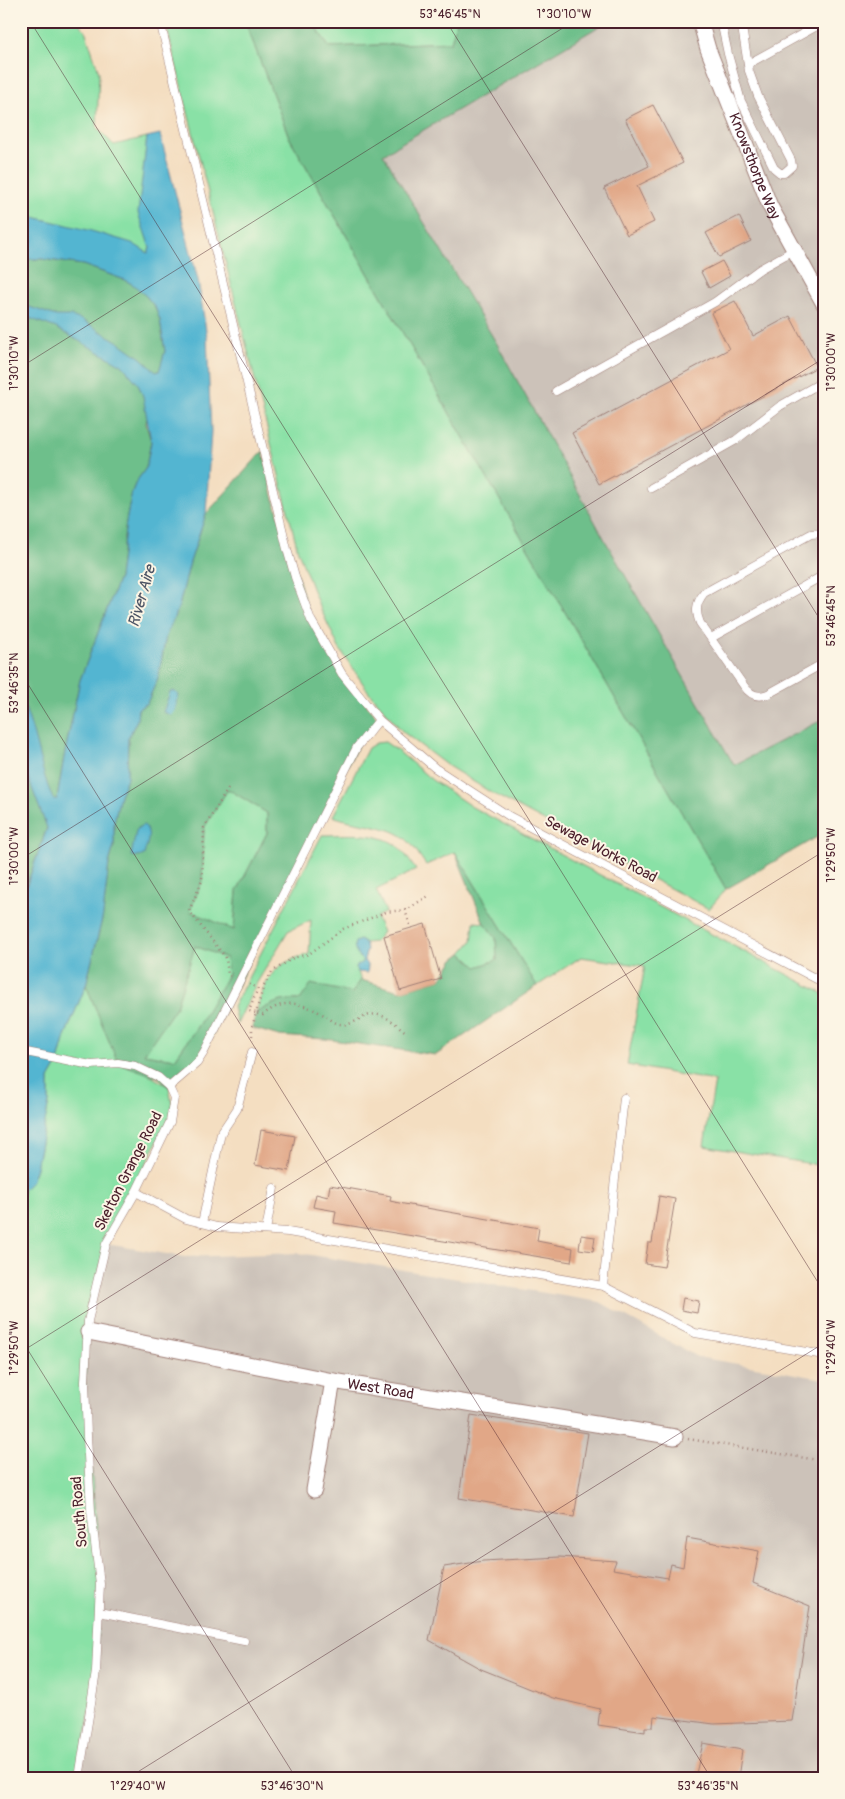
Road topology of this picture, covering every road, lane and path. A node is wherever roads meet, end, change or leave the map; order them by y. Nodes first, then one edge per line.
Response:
1 (160, 21) edge
2 (700, 21) edge
3 (721, 21) edge
4 (742, 21) edge
5 (820, 22) edge
6 (748, 64) junction
7 (794, 250) junction
8 (824, 304) edge
9 (824, 381) edge
10 (556, 391) dead end
11 (651, 488) dead end
12 (824, 533) edge
13 (824, 575) edge
14 (711, 638) junction
15 (824, 663) edge
16 (379, 720) junction
17 (228, 789) dead end
18 (429, 896) dead end
19 (405, 910) junction
20 (411, 928) dead end
21 (240, 980) junction
22 (824, 983) edge
23 (256, 1013) junction
24 (407, 1033) dead end
25 (21, 1051) edge
26 (252, 1052) joint
27 (169, 1087) junction
28 (624, 1098) dead end
29 (274, 1188) dead end
30 (136, 1192) junction
31 (202, 1223) junction
32 (266, 1230) junction
33 (106, 1244) joint
34 (603, 1286) junction
35 (88, 1332) junction
36 (824, 1355) edge
37 (333, 1382) junction
38 (674, 1437) joint
39 (824, 1461) edge
40 (314, 1490) dead end
41 (99, 1612) junction
42 (244, 1641) dead end
43 (79, 1778) edge

1 - 16 lane, Sewage Works Road
2 - 7 street, Knowsthorpe Way
3 - 6 lane
4 - 6 lane
5 - 6 lane
7 - 8 street, Knowsthorpe Way
7 - 10 lane
9 - 11 lane
12 - 14 lane
13 - 14 lane
14 - 15 lane
16 - 21 lane
16 - 22 lane, Sewage Works Road
17 - 21 path
18 - 19 path
19 - 20 path
19 - 23 path
21 - 23 path
21 - 27 lane
23 - 24 path
23 - 26 path
25 - 27 lane
26 - 31 lane
27 - 30 lane, Skelton Grange Road
28 - 34 lane
29 - 32 lane
30 - 31 lane
30 - 33 lane, Skelton Grange Road
31 - 32 lane
32 - 34 lane
33 - 35 lane, South Road
34 - 36 lane
35 - 37 street, West Road
35 - 41 lane, South Road
37 - 38 street, West Road
37 - 40 street
38 - 39 path
41 - 42 lane
41 - 43 lane, South Road

